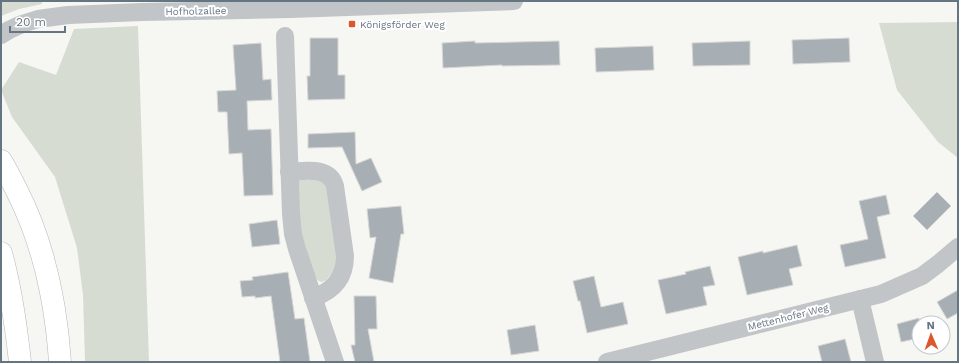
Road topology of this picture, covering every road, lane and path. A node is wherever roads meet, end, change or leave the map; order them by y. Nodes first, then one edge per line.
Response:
1 (514, 1) edge
2 (1, 35) edge
3 (285, 36) dead end
4 (1, 161) edge
5 (289, 172) junction
6 (958, 247) edge
7 (1, 253) edge
8 (313, 298) junction
9 (860, 299) junction
10 (20, 362) edge
11 (60, 362) edge
12 (335, 362) edge
13 (607, 362) edge
14 (875, 362) edge

1 - 2 street, Hofholzallee
3 - 5 street
4 - 11 highway
5 - 8 street
5 - 8 street
6 - 9 street, Mettenhofer Weg
7 - 10 highway
8 - 12 street
9 - 13 street, Mettenhofer Weg
9 - 14 street

